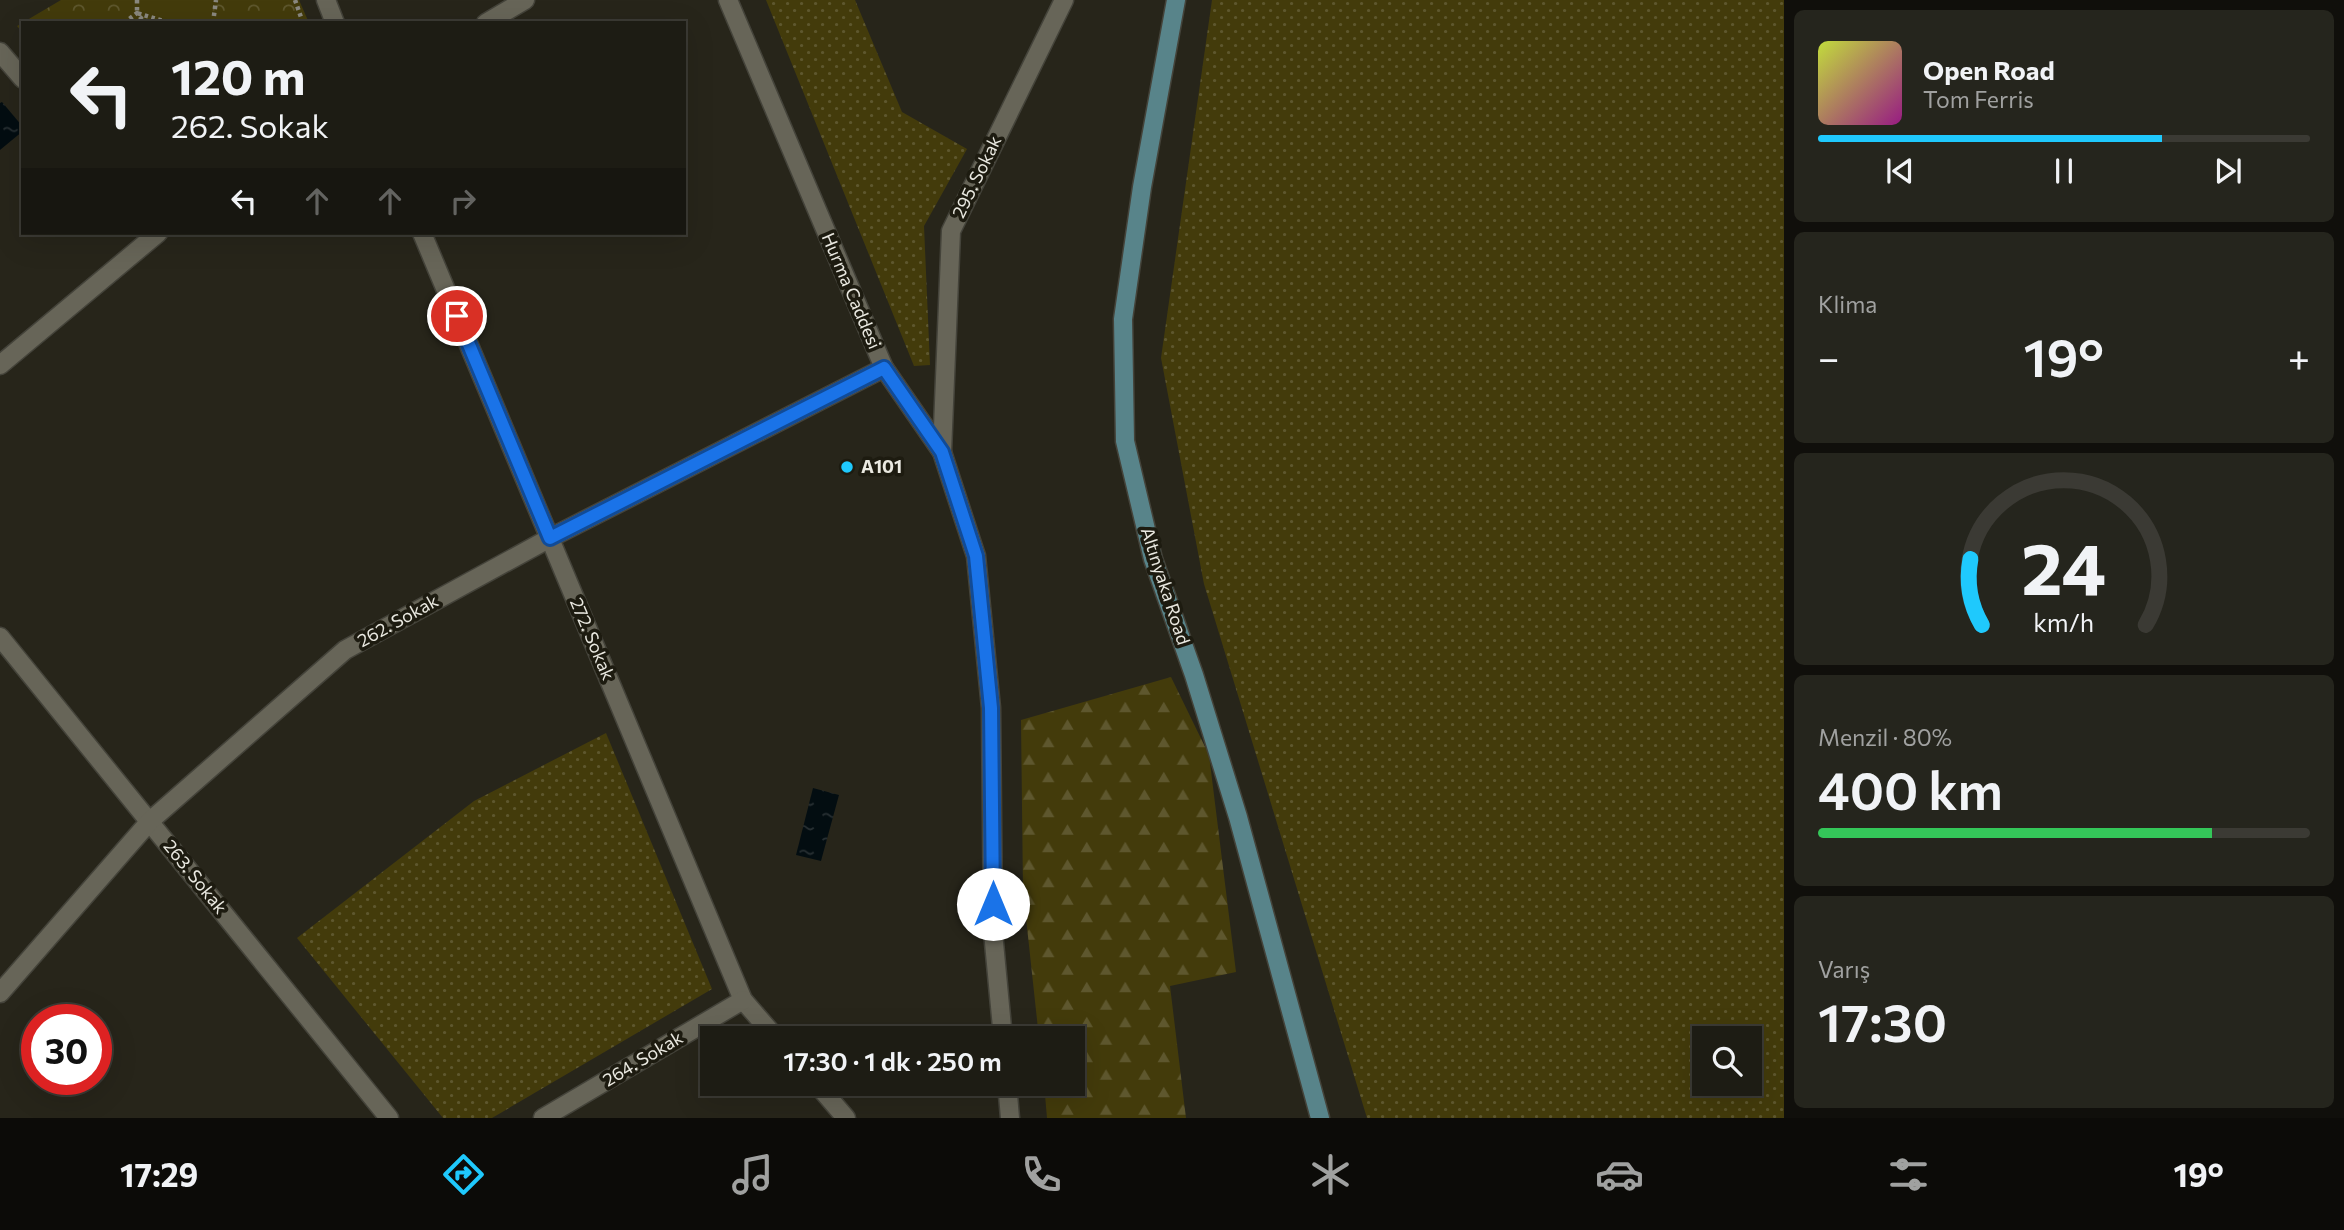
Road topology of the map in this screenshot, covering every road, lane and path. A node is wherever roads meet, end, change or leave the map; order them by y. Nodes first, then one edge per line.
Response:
1 (137, 0) edge
2 (216, 0) edge
3 (295, 0) edge
4 (326, 0) edge
5 (525, 0) edge
6 (728, 0) edge
7 (1064, 0) edge
8 (1176, 0) edge
9 (136, 13) junction
10 (126, 21) edge
11 (143, 21) edge
12 (163, 21) edge
13 (213, 21) edge
14 (302, 21) edge
15 (334, 21) edge
16 (489, 21) edge
17 (0, 52) edge
18 (21, 77) edge
19 (154, 235) edge
20 (423, 235) edge
21 (0, 365) edge
22 (884, 368) junction
23 (942, 452) junction
24 (550, 538) junction
25 (0, 637) edge
26 (150, 821) junction
27 (0, 993) edge
28 (743, 1000) junction
29 (765, 1026) edge
30 (1002, 1026) edge
31 (827, 1096) edge
32 (1008, 1096) edge
33 (389, 1118) edge
34 (543, 1118) edge
35 (846, 1118) edge
36 (1010, 1118) edge
37 (1320, 1118) edge

1 - 9 path
2 - 13 path
3 - 14 path
4 - 15 street
5 - 16 street
6 - 22 street, Hurma Caddesi
7 - 23 street, 295. Sokak
8 - 37 main road, Altınyaka Road
9 - 10 path
9 - 11 path
9 - 12 path
17 - 18 street
19 - 21 street
20 - 24 street, 272. Sokak
22 - 23 street, Hurma Caddesi
22 - 24 street, 262. Sokak
23 - 30 street, Hurma Caddesi
24 - 26 street, 262. Sokak
24 - 28 street, 272. Sokak
25 - 26 street, 263. Sokak
26 - 27 street, 262. Sokak
26 - 33 street, 263. Sokak
28 - 29 street, 272. Sokak
28 - 34 street, 264. Sokak
31 - 35 street
32 - 36 street

